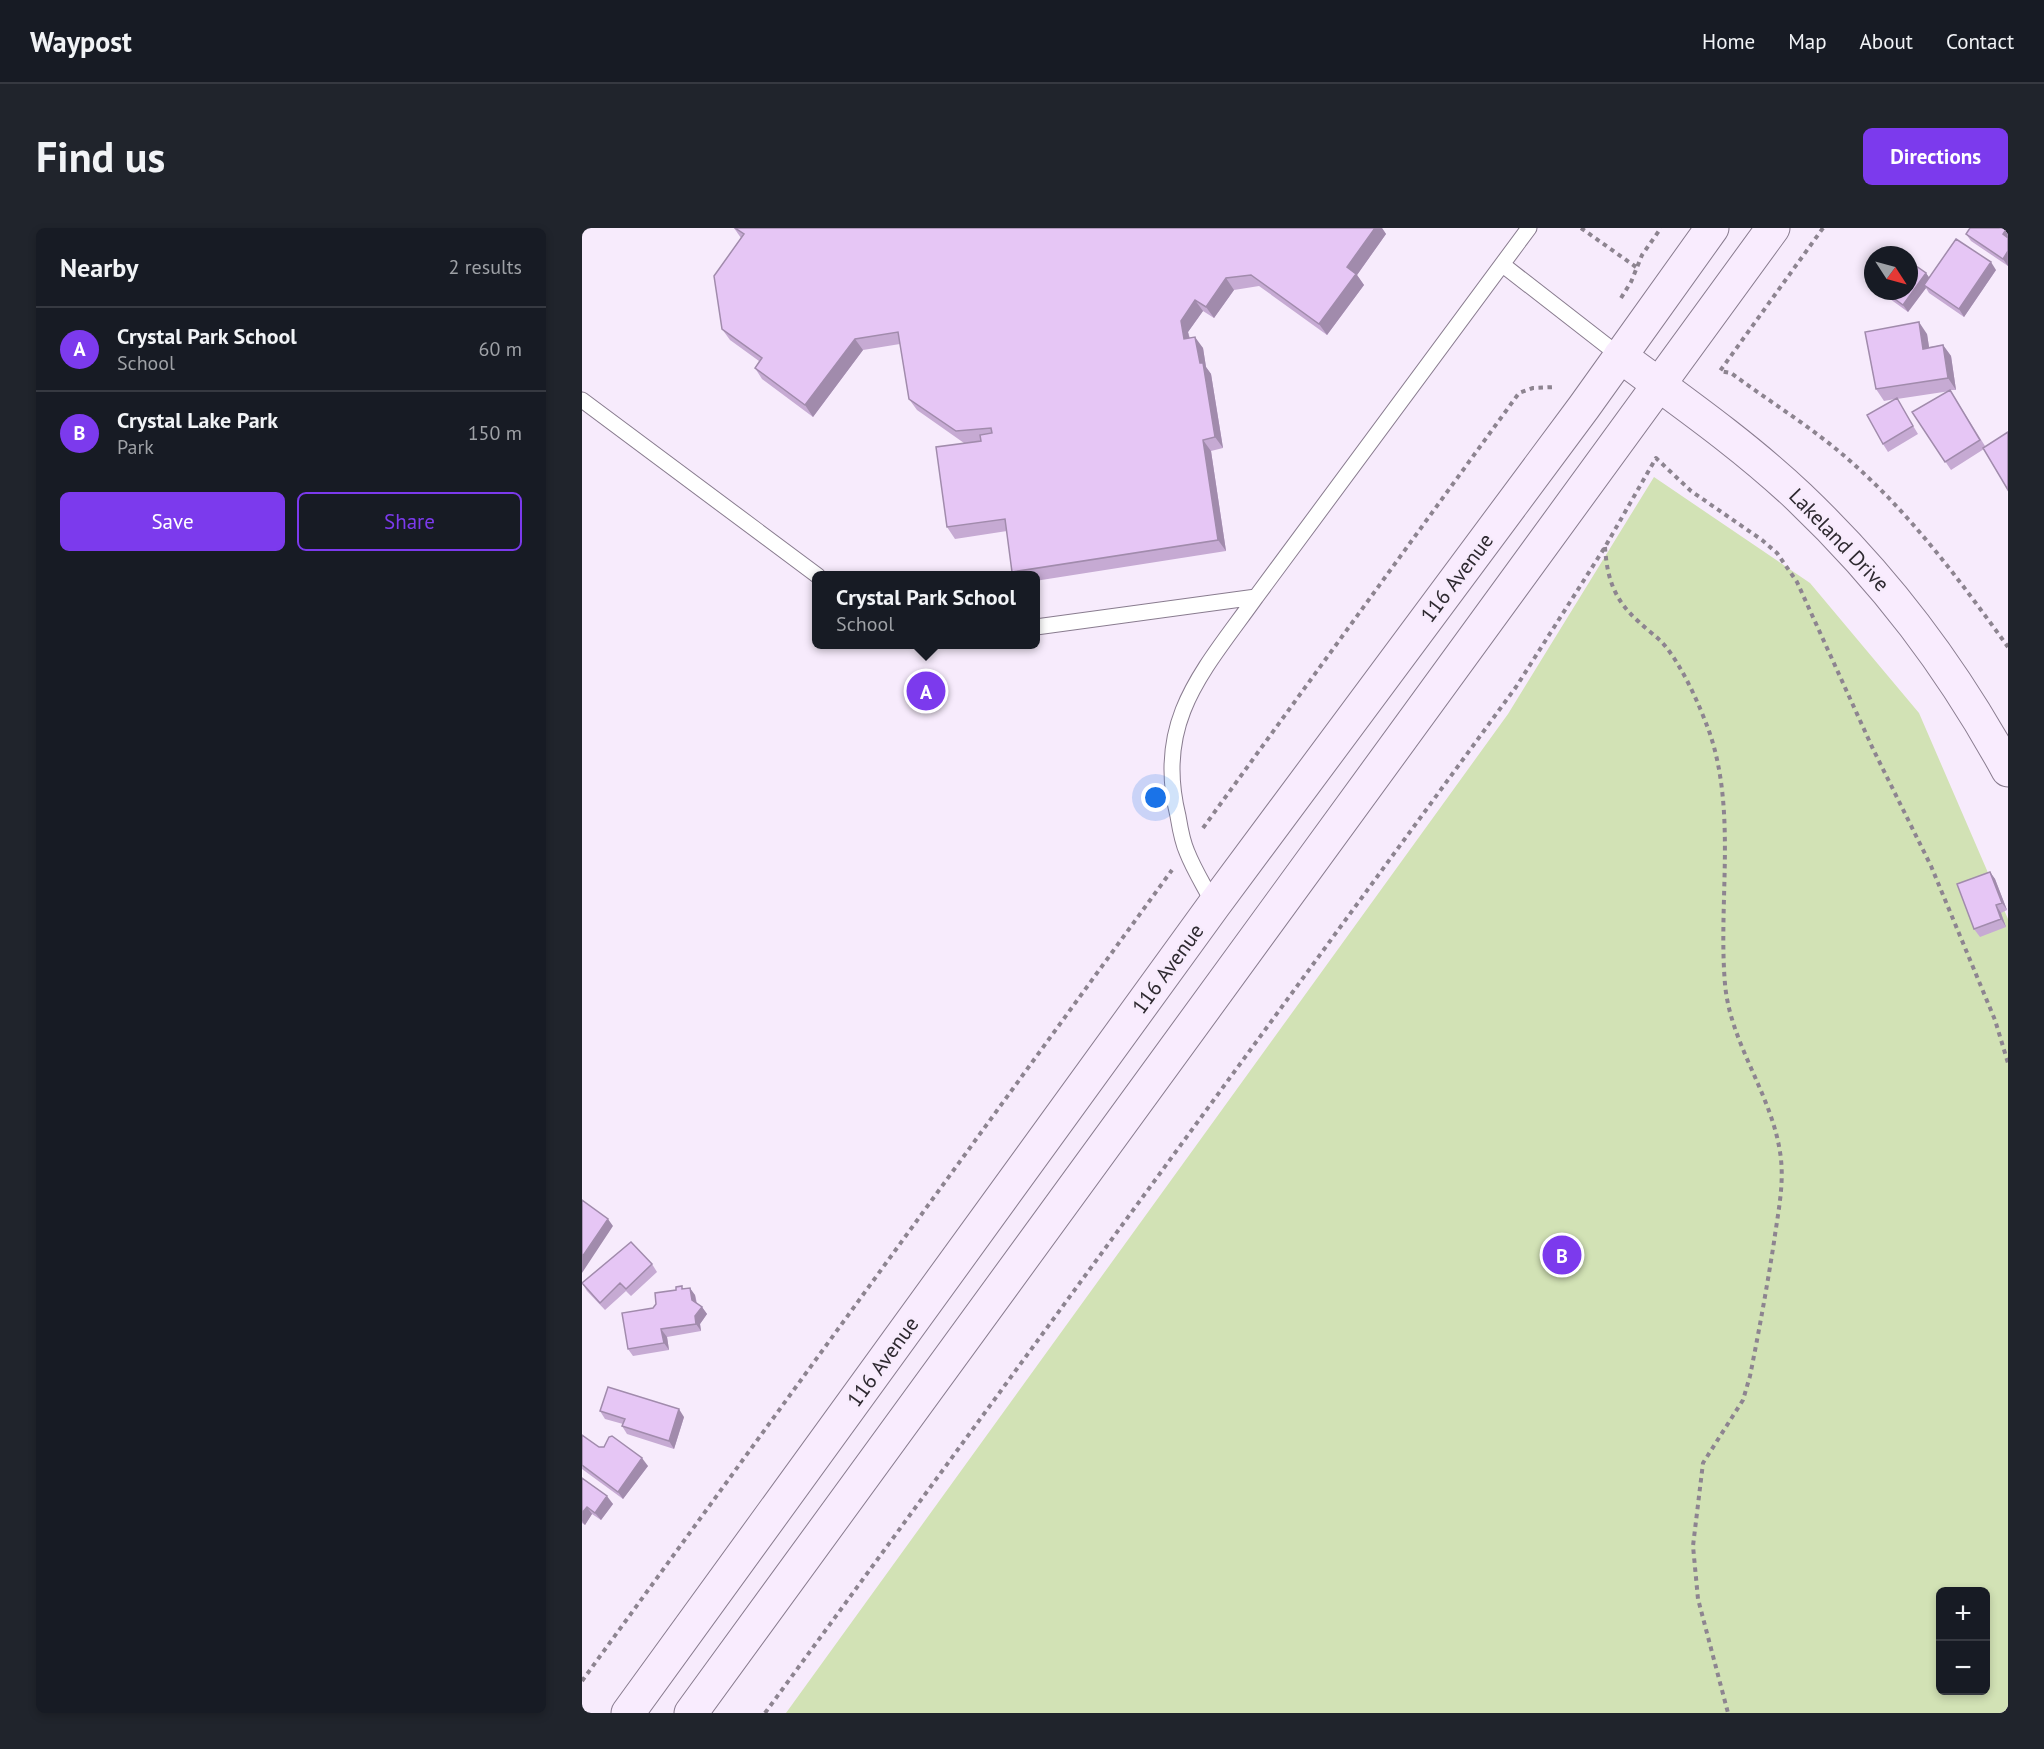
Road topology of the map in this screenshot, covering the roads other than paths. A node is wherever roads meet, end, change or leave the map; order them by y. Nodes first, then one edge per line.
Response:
1 (1529, 228) edge
2 (1712, 228) edge
3 (1773, 228) edge
4 (1503, 265) junction
5 (1620, 356) junction
6 (1659, 385) junction
7 (582, 400) edge
8 (812, 572) edge
9 (1256, 597) junction
10 (1040, 626) edge
11 (2008, 770) edge
12 (1214, 904) junction
13 (628, 1713) edge
14 (691, 1713) edge

1 - 4 lane
2 - 5 main road, 116 Avenue
3 - 6 main road
4 - 5 lane
4 - 9 lane
5 - 6 main road, Lakeland Drive
5 - 12 main road, 116 Avenue
6 - 11 main road, Lakeland Drive
6 - 14 main road
7 - 8 lane
9 - 10 lane
9 - 12 lane
12 - 13 main road, 116 Avenue

